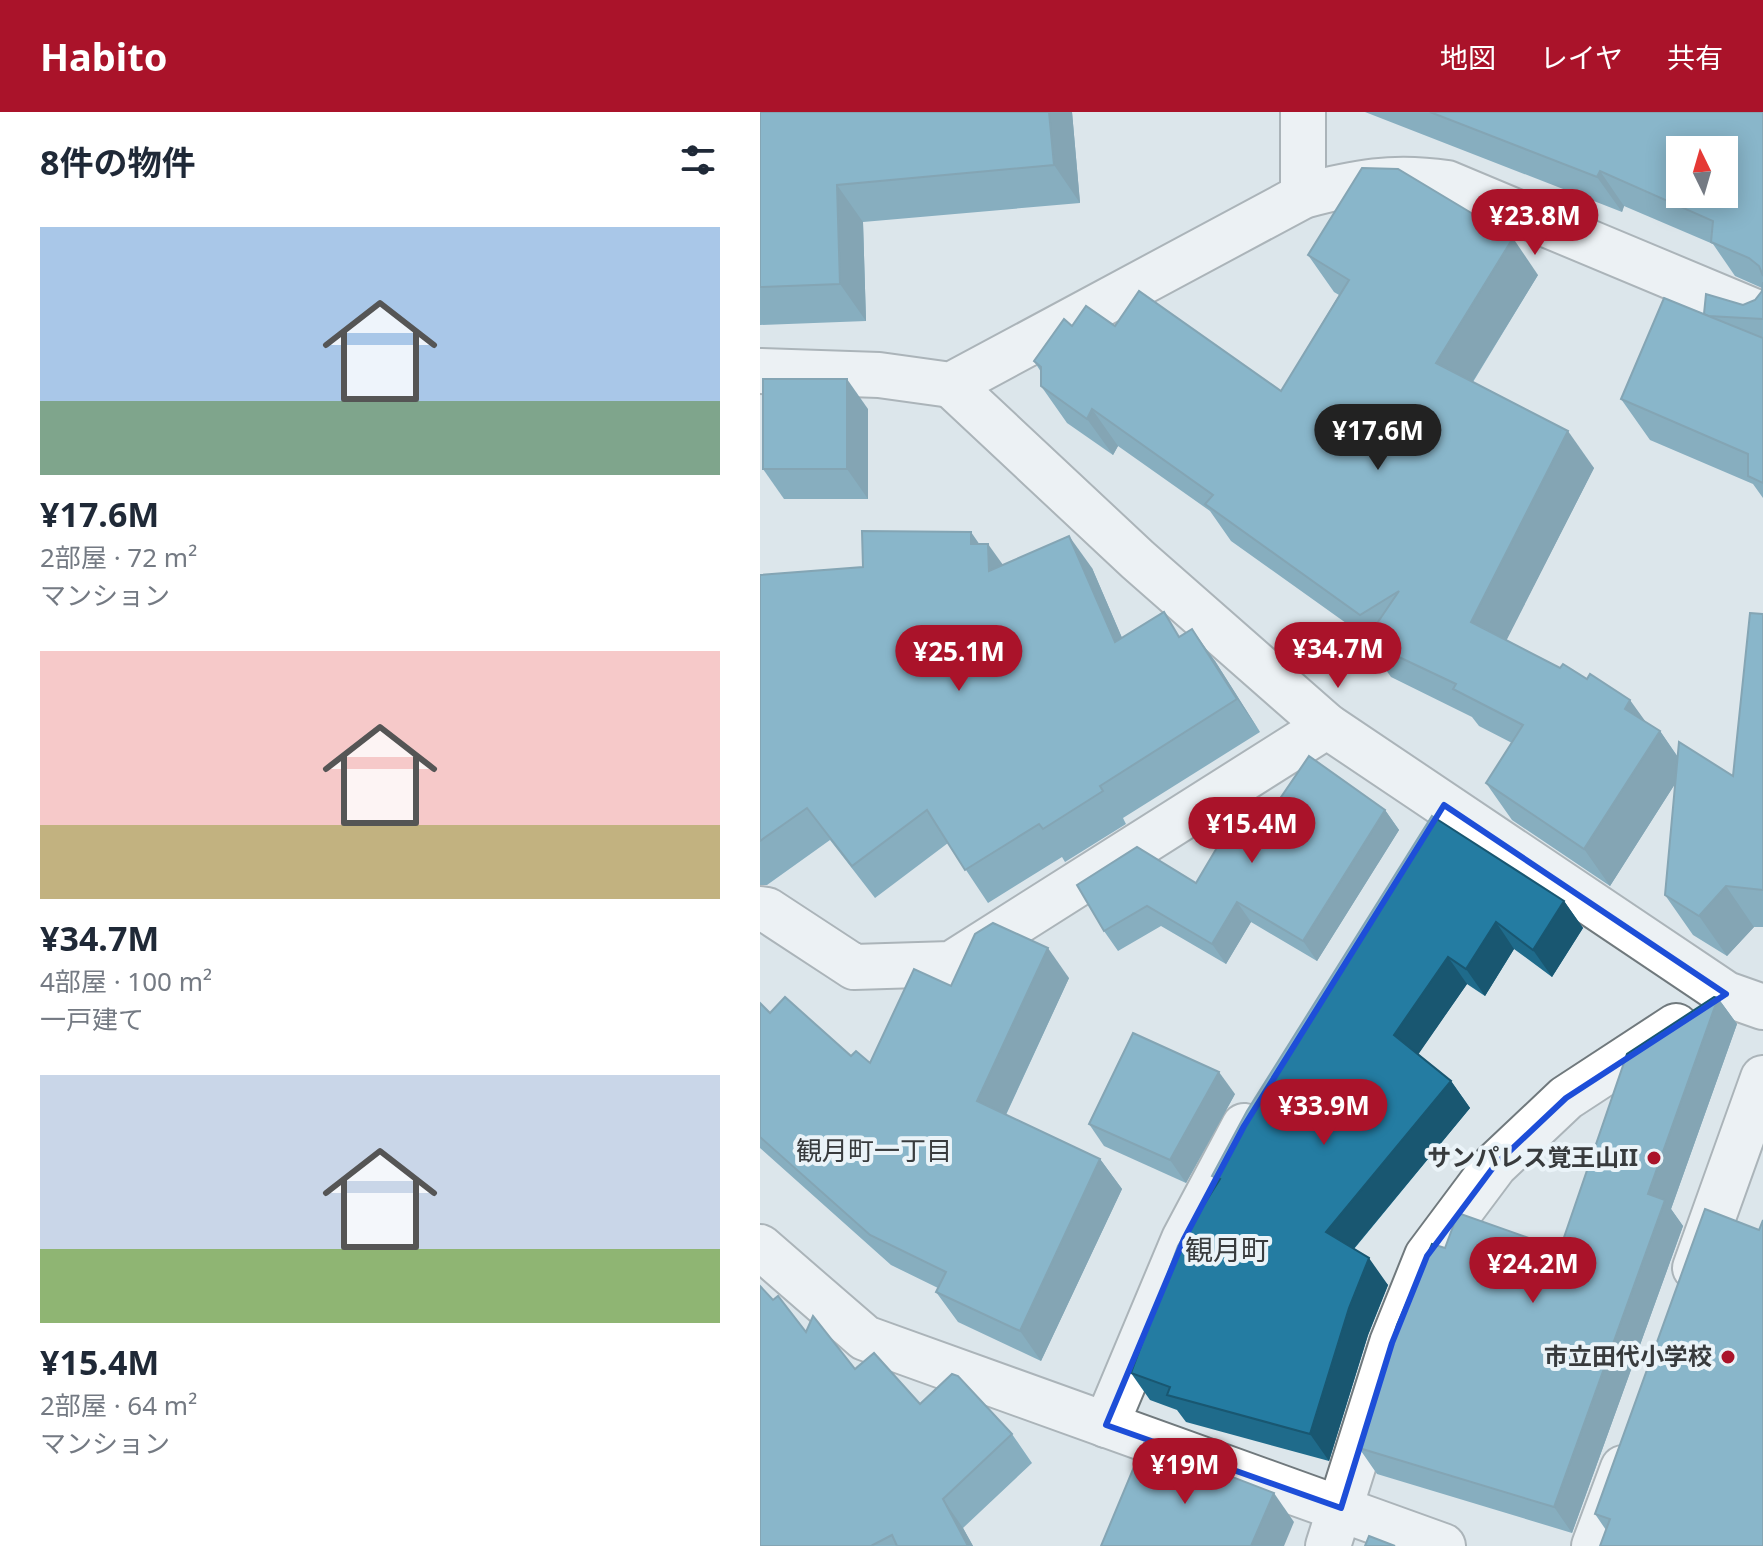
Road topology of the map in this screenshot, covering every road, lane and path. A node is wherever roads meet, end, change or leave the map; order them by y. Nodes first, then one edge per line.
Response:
1 (1303, 112) edge
2 (1303, 196) junction
3 (1763, 315) edge
4 (760, 371) edge
5 (951, 385) junction
6 (1327, 726) junction
7 (1444, 805) junction
8 (1419, 845) edge
9 (760, 909) edge
10 (1744, 1000) edge
11 (1763, 1078) edge
12 (1269, 1086) edge
13 (760, 1247) edge
14 (1679, 1312) edge
15 (1106, 1425) junction
16 (1637, 1429) edge
17 (1335, 1527) edge
18 (1443, 1546) edge
19 (1594, 1546) edge

1 - 2 street
2 - 3 street
2 - 5 street
4 - 5 street
5 - 6 street
6 - 7 street
6 - 9 street
7 - 8 street
7 - 10 street
10 - 17 street
11 - 14 street
12 - 15 street
13 - 15 street
15 - 17 street
16 - 19 street
17 - 18 street

